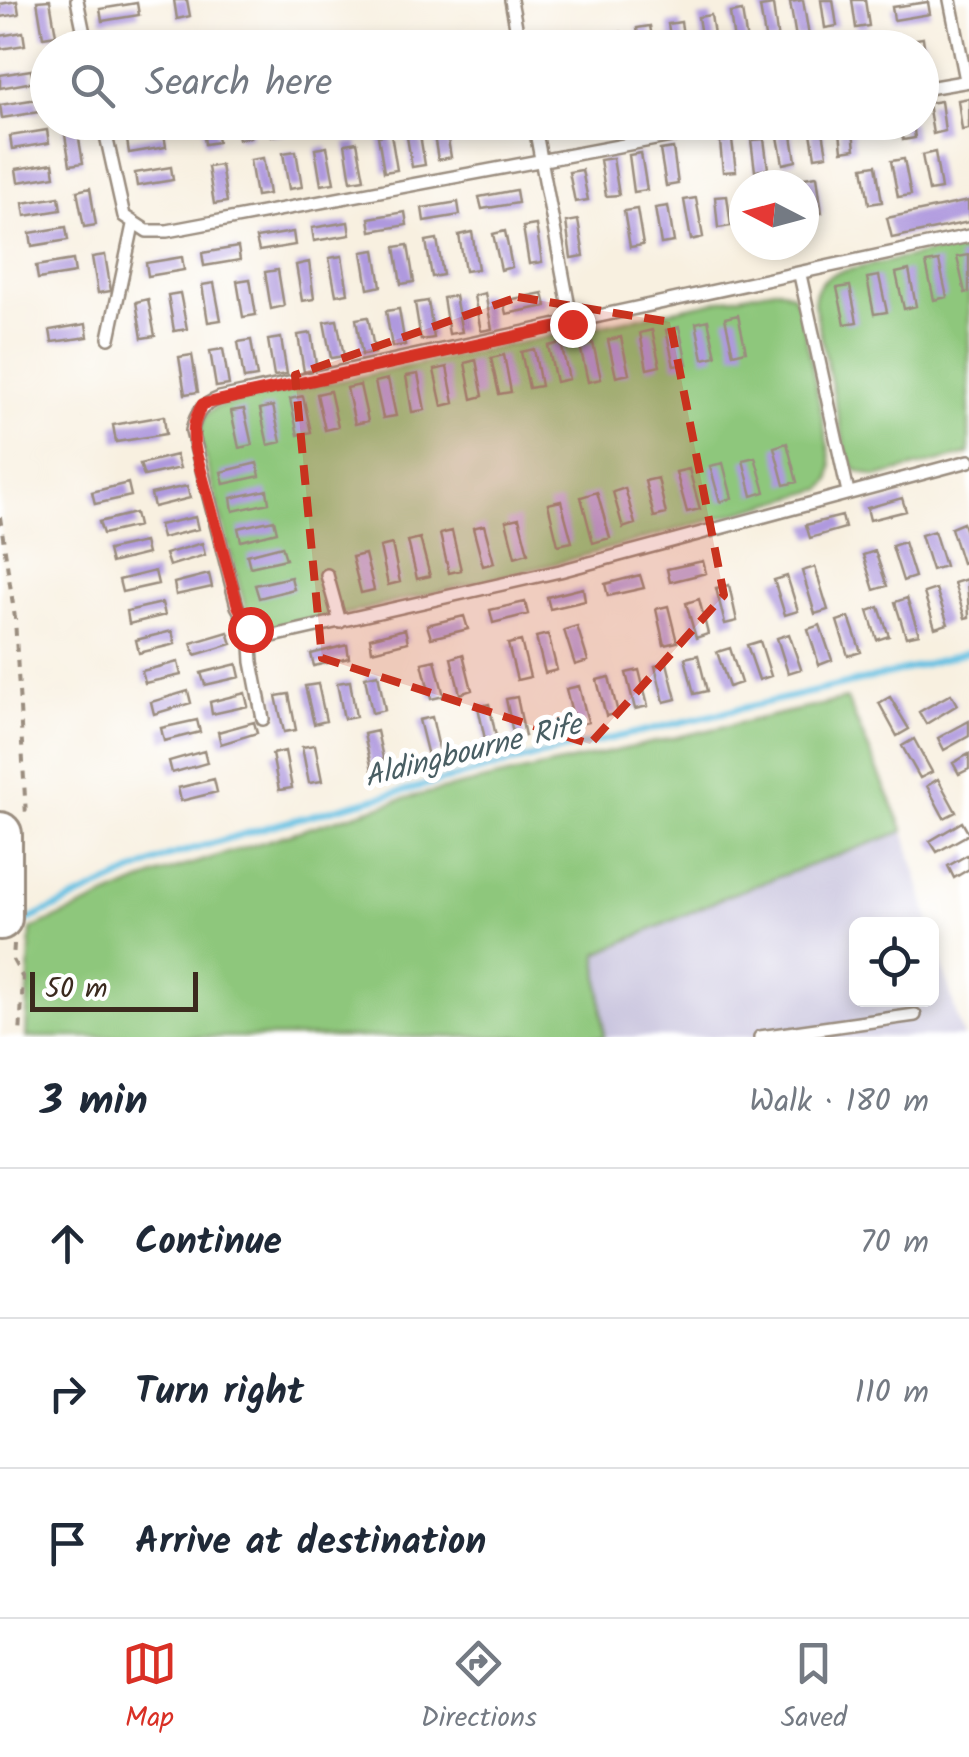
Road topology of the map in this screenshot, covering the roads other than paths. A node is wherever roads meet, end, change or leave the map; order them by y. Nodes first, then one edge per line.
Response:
1 (77, 0) edge
2 (511, 0) edge
3 (950, 0) edge
4 (83, 30) edge
5 (517, 30) edge
6 (967, 81) edge
7 (939, 86) edge
8 (107, 140) edge
9 (537, 140) edge
10 (654, 140) edge
11 (541, 162) junction
12 (133, 224) junction
13 (969, 236) edge
14 (800, 275) junction
15 (572, 324) junction
16 (109, 338) dead end
17 (969, 460) edge
18 (848, 492) junction
19 (327, 575) dead end
20 (340, 622) junction
21 (250, 629) junction
22 (263, 719) dead end
23 (13, 829) edge
24 (1, 885) edge
25 (0, 918) edge
26 (915, 1015) dead end
27 (760, 1037) edge

1 - 4 lane
2 - 5 lane
3 - 6 lane
6 - 7 lane
8 - 12 lane
9 - 11 lane
10 - 11 lane
11 - 12 lane
11 - 15 lane
12 - 16 lane
13 - 14 lane
14 - 15 lane
14 - 18 lane
15 - 21 lane
17 - 18 lane
18 - 20 lane
19 - 20 lane
20 - 21 lane
21 - 22 lane
23 - 24 highway
24 - 25 highway
26 - 27 lane

